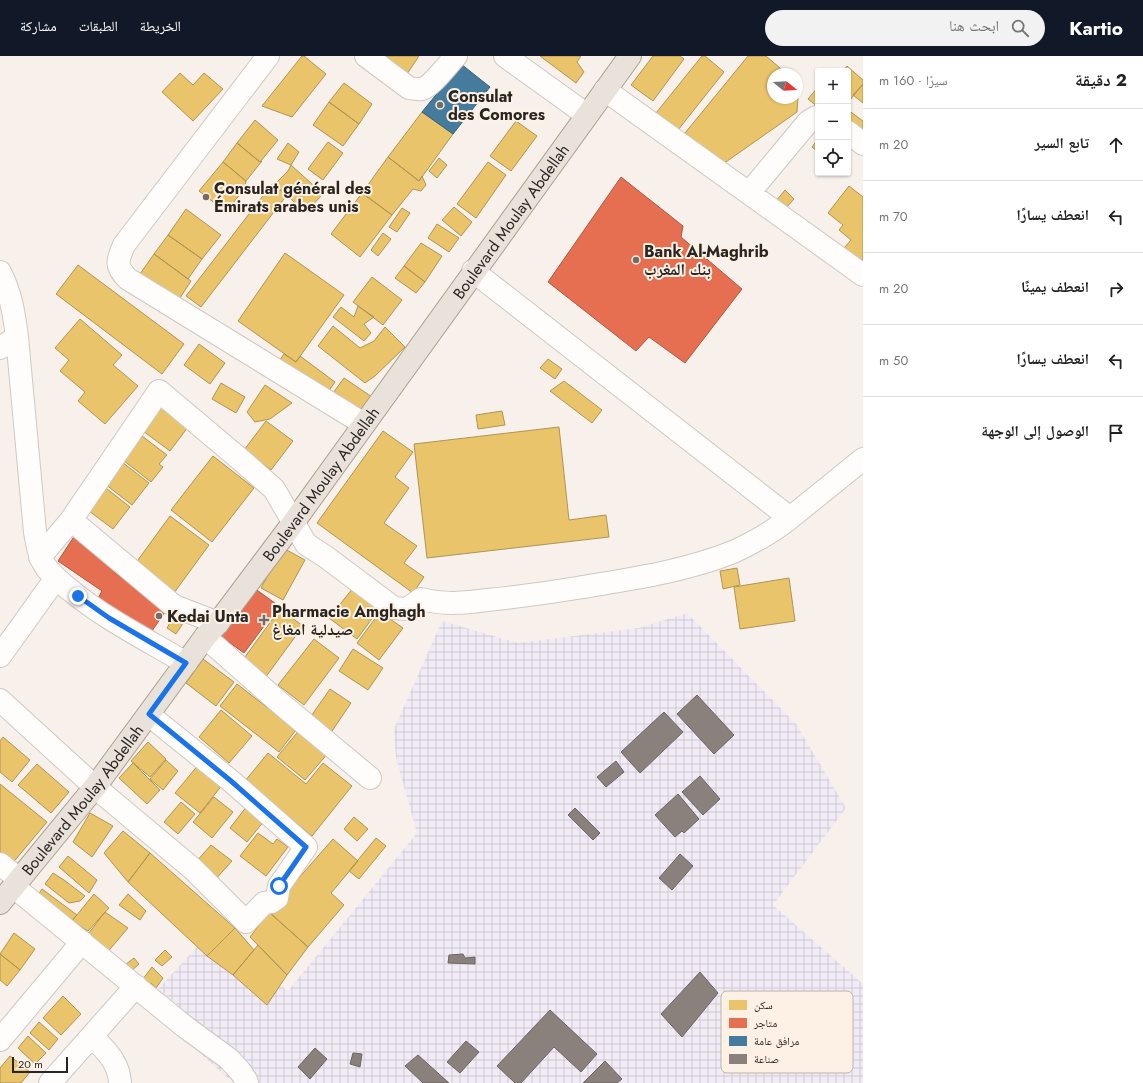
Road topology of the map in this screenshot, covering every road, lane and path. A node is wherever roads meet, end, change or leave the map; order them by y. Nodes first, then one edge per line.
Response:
1 (268, 56) edge
2 (366, 56) edge
3 (456, 56) edge
4 (505, 56) edge
5 (630, 56) edge
6 (605, 90) junction
7 (587, 115) junction
8 (815, 118) edge
9 (851, 134) edge
10 (863, 144) edge
11 (749, 193) junction
12 (474, 271) junction
13 (0, 272) edge
14 (863, 275) edge
15 (8, 343) edge
16 (364, 424) junction
17 (863, 459) edge
18 (790, 518) junction
19 (71, 520) junction
20 (293, 523) junction
21 (40, 557) junction
22 (56, 578) junction
23 (211, 630) junction
24 (0, 656) edge
25 (186, 663) junction
26 (0, 700) edge
27 (149, 714) junction
28 (370, 778) dead end
29 (95, 787) junction
30 (0, 864) edge
31 (11, 889) edge
32 (82, 942) junction
33 (136, 986) junction
34 (92, 1036) junction
35 (0, 1040) edge
36 (50, 1083) edge
37 (120, 1083) edge
38 (247, 1083) edge

1 - 16 street
2 - 3 street
4 - 7 street
5 - 6 main road, Boulevard Moulay Abdellah
6 - 7 main road, Boulevard Moulay Abdellah
6 - 11 street
7 - 12 main road, Boulevard Moulay Abdellah
8 - 11 street
9 - 10 street
11 - 14 street
12 - 16 main road, Boulevard Moulay Abdellah
12 - 18 street
13 - 15 street
15 - 21 street
16 - 20 main road, Boulevard Moulay Abdellah
17 - 18 street
18 - 20 street
19 - 20 street
19 - 21 street
19 - 23 street
20 - 23 main road, Boulevard Moulay Abdellah
21 - 22 street
22 - 24 street
22 - 25 street
23 - 25 main road, Boulevard Moulay Abdellah
23 - 28 street
25 - 27 main road, Boulevard Moulay Abdellah
26 - 29 street
27 - 29 main road, Boulevard Moulay Abdellah
27 - 29 street
29 - 31 main road, Boulevard Moulay Abdellah
30 - 31 street
31 - 32 street
32 - 33 street
32 - 35 street
33 - 34 street
33 - 38 street
34 - 36 street
34 - 37 street

